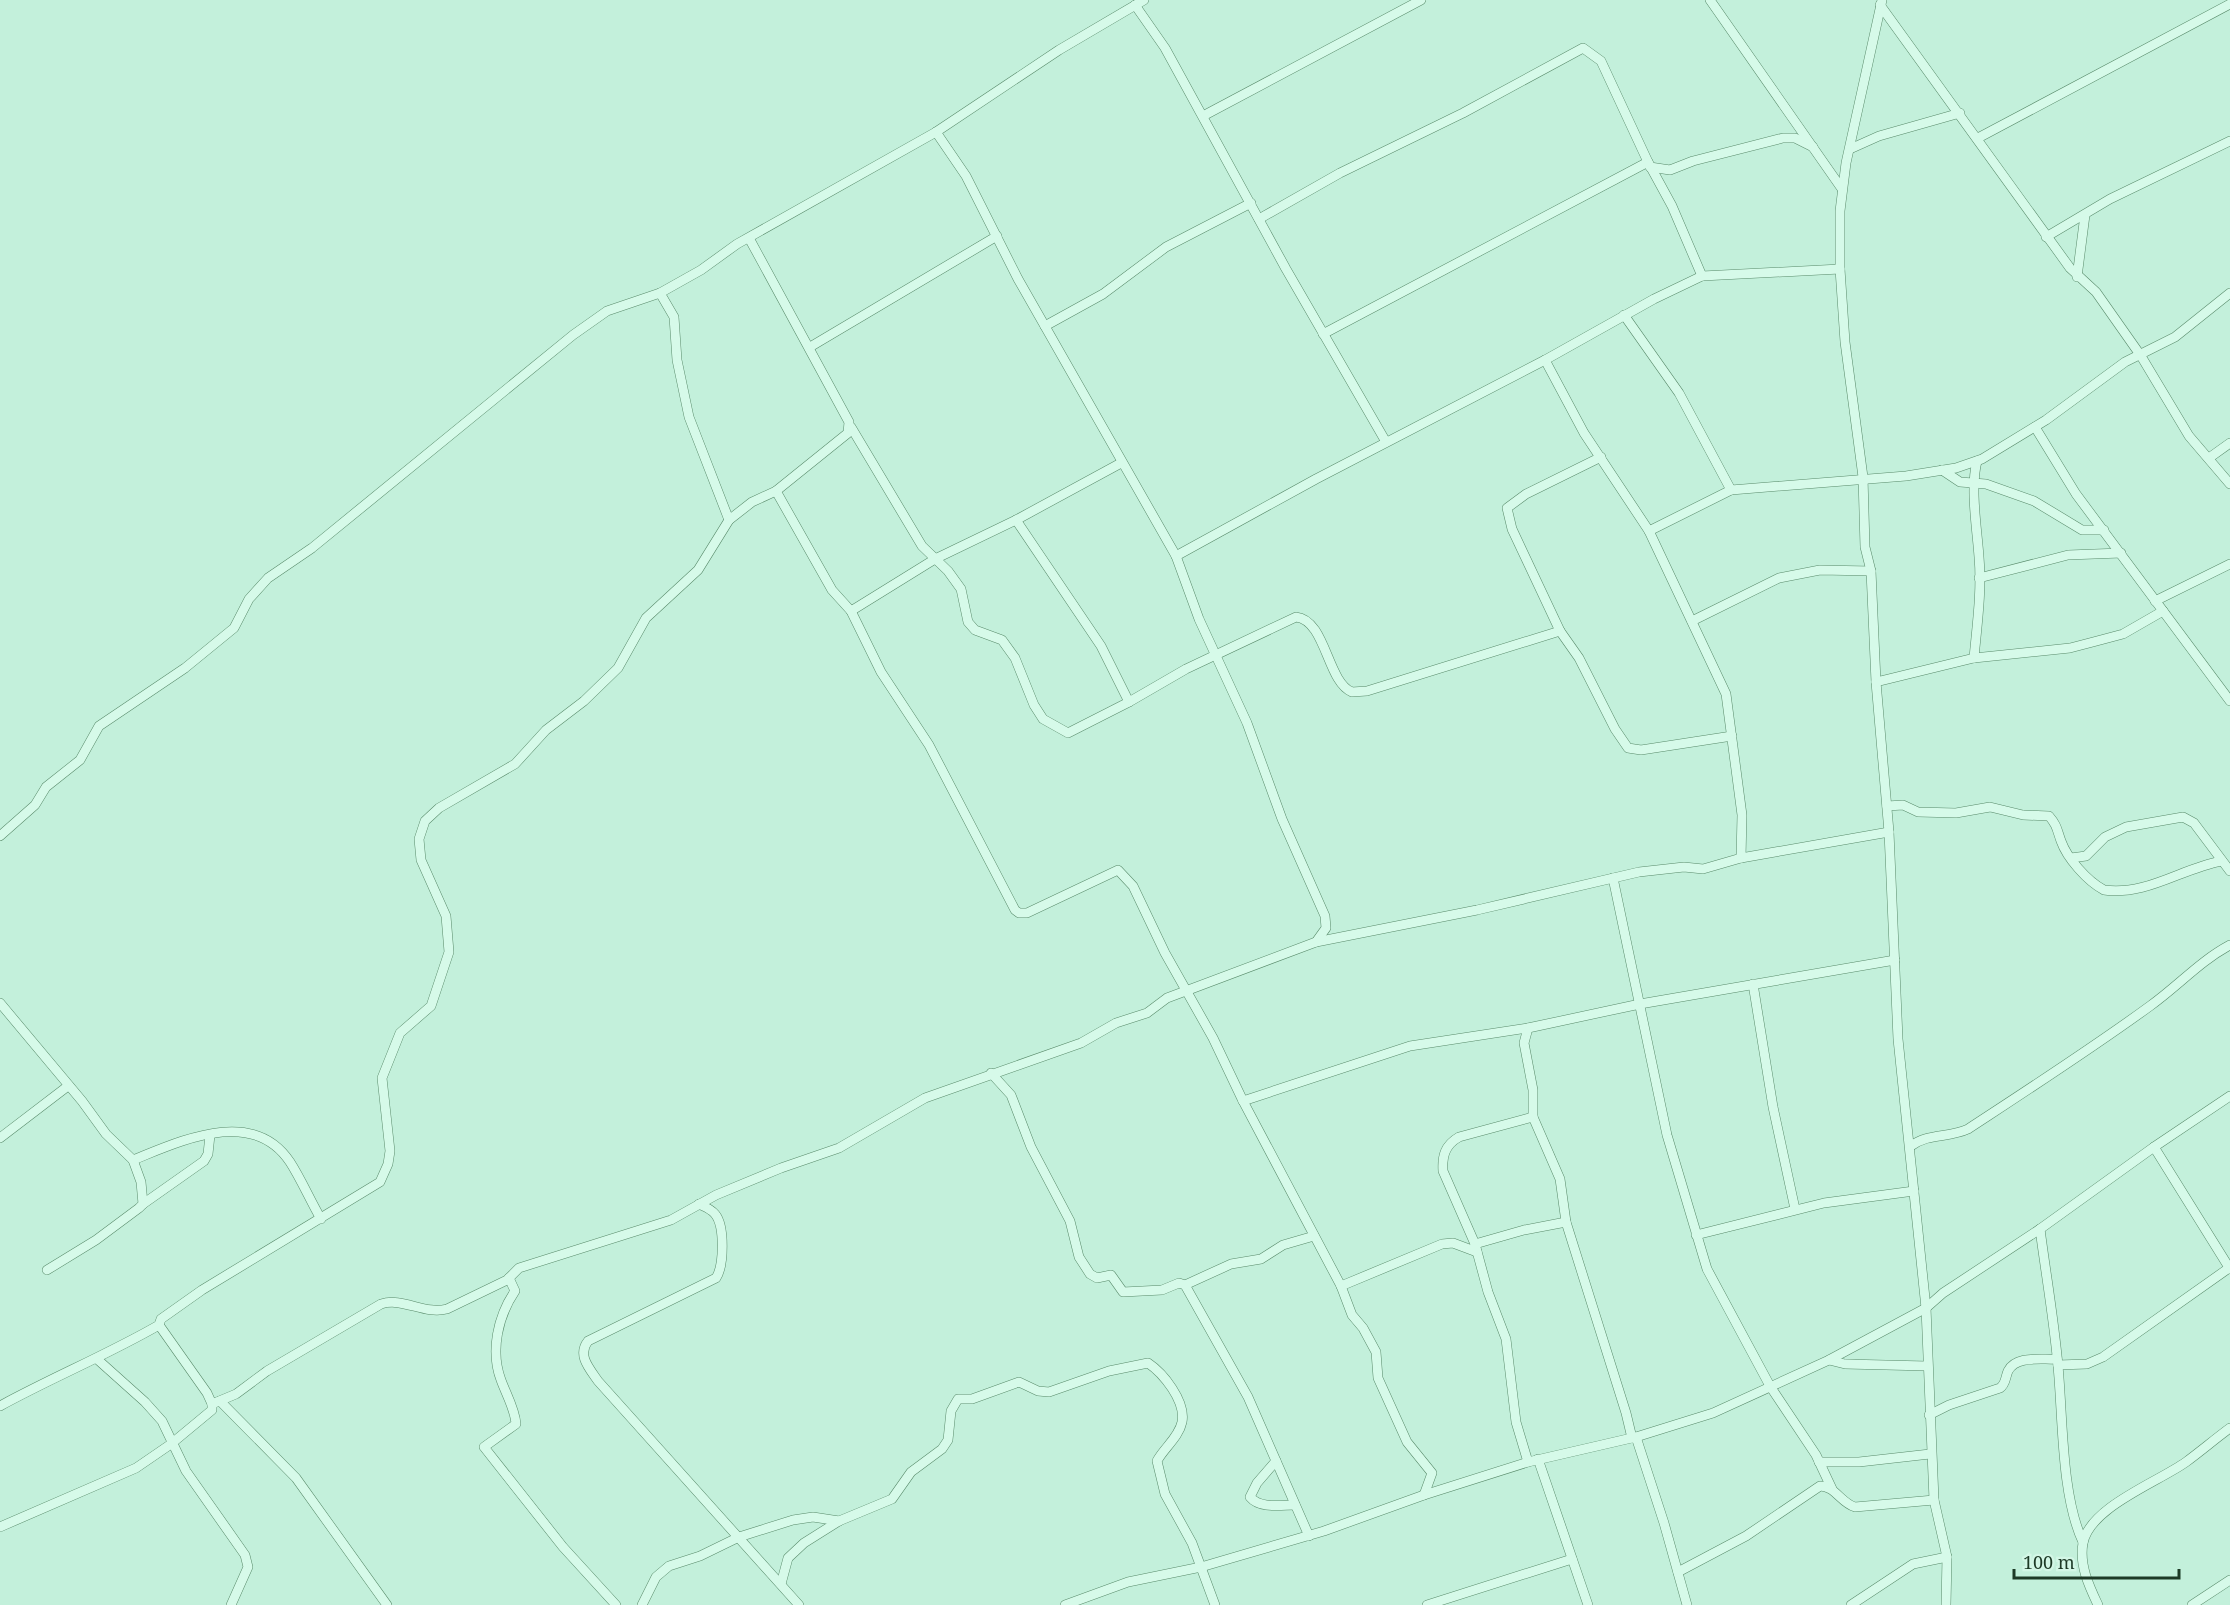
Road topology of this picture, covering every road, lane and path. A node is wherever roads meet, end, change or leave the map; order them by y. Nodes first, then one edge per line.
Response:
1 (1421, 0) edge
2 (1710, 0) edge
3 (1140, 2) edge
4 (1880, 2) edge
5 (2230, 4) edge
6 (1960, 113) junction
7 (1203, 116) junction
8 (936, 132) junction
9 (1978, 138) junction
10 (2230, 141) edge
11 (1815, 148) junction
12 (1850, 148) junction
13 (1649, 164) junction
14 (1842, 189) junction
15 (1251, 203) junction
16 (2085, 215) junction
17 (1259, 219) junction
18 (997, 236) junction
19 (2046, 237) junction
20 (749, 238) junction
21 (1840, 269) junction
22 (1702, 276) junction
23 (2077, 277) junction
24 (660, 293) junction
25 (2230, 293) edge
26 (1624, 315) junction
27 (1045, 326) junction
28 (1323, 334) junction
29 (810, 347) junction
30 (2141, 356) junction
31 (1545, 360) junction
32 (851, 427) junction
33 (2035, 427) junction
34 (1386, 442) junction
35 (2230, 443) edge
36 (1601, 457) junction
37 (2210, 458) junction
38 (1977, 461) junction
39 (1121, 463) junction
40 (1942, 470) junction
41 (1863, 480) junction
42 (1973, 483) junction
43 (2230, 484) edge
44 (1731, 490) junction
45 (776, 491) junction
46 (729, 520) junction
47 (1016, 520) junction
48 (2104, 530) junction
49 (1649, 531) junction
50 (2121, 553) junction
51 (1176, 556) junction
52 (935, 560) junction
53 (2230, 564) edge
54 (1871, 571) junction
55 (1979, 578) junction
56 (2155, 601) junction
57 (851, 611) junction
58 (2163, 611) junction
59 (1692, 621) junction
60 (1560, 631) junction
61 (1215, 655) junction
62 (1974, 658) junction
63 (1876, 682) junction
64 (2230, 701) edge
65 (1129, 702) junction
66 (1732, 736) junction
67 (1887, 806) junction
68 (1889, 832) junction
69 (0, 836) edge
70 (1741, 858) junction
71 (2070, 858) junction
72 (2222, 861) junction
73 (2230, 871) edge
74 (1613, 878) junction
75 (1316, 942) junction
76 (2230, 945) edge
77 (1895, 960) junction
78 (1753, 984) junction
79 (1186, 993) junction
80 (0, 1003) edge
81 (1640, 1004) junction
82 (1528, 1028) junction
83 (991, 1073) junction
84 (68, 1086) junction
85 (2230, 1096) edge
86 (1243, 1101) junction
87 (1533, 1116) junction
88 (210, 1135) junction
89 (0, 1138) edge
90 (1911, 1146) junction
91 (2154, 1147) junction
92 (134, 1160) junction
93 (1914, 1191) junction
94 (143, 1204) junction
95 (699, 1204) junction
96 (1795, 1209) junction
97 (321, 1218) junction
98 (1566, 1222) junction
99 (1468, 1228) junction
100 (2040, 1229) junction
101 (1696, 1235) junction
102 (1314, 1236) junction
103 (1453, 1243) junction
104 (1476, 1248) junction
105 (2230, 1268) edge
106 (47, 1270) dead end
107 (509, 1278) junction
108 (1185, 1285) junction
109 (1341, 1286) junction
110 (1926, 1308) junction
111 (159, 1325) junction
112 (97, 1359) junction
113 (1829, 1360) junction
114 (2058, 1362) junction
115 (1927, 1366) junction
116 (1770, 1386) junction
117 (216, 1402) junction
118 (0, 1406) edge
119 (1929, 1415) junction
120 (2230, 1428) edge
121 (1634, 1437) junction
122 (171, 1444) junction
123 (1930, 1454) junction
124 (1538, 1459) junction
125 (1276, 1461) junction
126 (1528, 1461) junction
127 (1820, 1462) junction
128 (1832, 1489) junction
129 (1424, 1494) junction
130 (1934, 1500) junction
131 (1295, 1505) junction
132 (839, 1521) junction
133 (0, 1527) edge
134 (1309, 1536) junction
135 (739, 1537) junction
136 (2083, 1542) junction
137 (1947, 1557) junction
138 (1572, 1559) junction
139 (1201, 1567) junction
140 (1678, 1572) junction
141 (2230, 1580) edge
142 (781, 1584) junction
143 (231, 1605) edge
144 (387, 1605) edge
145 (616, 1605) edge
146 (642, 1605) edge
147 (799, 1605) edge
148 (1065, 1605) edge
149 (1215, 1605) edge
150 (1427, 1605) edge
151 (1588, 1605) edge
152 (1687, 1605) edge
153 (1851, 1605) edge
154 (1947, 1605) edge
155 (2098, 1605) edge
156 (2192, 1605) edge

1 - 7 street
2 - 11 street
3 - 7 street
3 - 8 street
4 - 6 street
4 - 12 street
5 - 9 street
6 - 9 street
6 - 12 street
7 - 15 street
8 - 18 street
8 - 20 street
9 - 19 street
10 - 16 street
11 - 13 street
11 - 14 street
12 - 14 street
13 - 17 street
13 - 22 street
13 - 28 street
14 - 21 street
15 - 17 street
15 - 27 street
16 - 19 street
16 - 23 street
17 - 28 street
18 - 27 street
18 - 29 street
19 - 23 street
20 - 24 street
20 - 29 street
21 - 22 street
21 - 41 street
22 - 26 street
23 - 30 street
24 - 46 street
24 - 69 street
25 - 30 street
26 - 31 street
26 - 44 street
27 - 39 street
28 - 34 street
29 - 32 street
30 - 33 street
30 - 37 street
31 - 34 street
31 - 36 street
32 - 45 street
32 - 52 street
33 - 38 street
33 - 48 street
34 - 51 street
35 - 37 street
36 - 49 street
36 - 60 street
37 - 43 street
38 - 40 street
38 - 42 street
39 - 47 street
39 - 51 street
40 - 41 street
40 - 42 street
41 - 44 street
41 - 54 street
42 - 48 street
42 - 55 street
44 - 49 street
45 - 46 street
45 - 57 street
46 - 97 street
47 - 52 street
47 - 65 street
48 - 50 street
49 - 59 street
50 - 55 street
50 - 56 street
51 - 61 street
52 - 57 street
52 - 65 street
53 - 56 street
54 - 59 street
54 - 63 street
55 - 62 street
56 - 58 street
57 - 79 street
58 - 62 street
58 - 64 street
59 - 66 street
60 - 61 street
60 - 66 street
61 - 65 street
61 - 75 street
62 - 63 street
63 - 67 street
66 - 70 street
67 - 68 street
67 - 71 street
68 - 70 street
68 - 77 street
70 - 74 street
71 - 72 street
71 - 72 street
72 - 73 street
74 - 75 street
74 - 81 street
75 - 79 street
76 - 90 street
77 - 78 street
77 - 90 street
78 - 81 street
78 - 96 street
79 - 83 street
79 - 86 street
80 - 84 street
81 - 82 street
81 - 101 street
82 - 86 street
82 - 87 street
83 - 95 street
83 - 108 street
84 - 89 street
84 - 92 street
85 - 91 street
86 - 102 street
87 - 98 street
87 - 99 street
88 - 92 street
88 - 94 street
88 - 97 street
90 - 93 street
91 - 100 street
91 - 105 street
92 - 94 street
93 - 96 street
93 - 110 street
94 - 106 street
95 - 107 street
95 - 135 street
96 - 101 street
97 - 111 street
98 - 104 street
98 - 121 street
99 - 103 street
99 - 104 street
100 - 110 street
100 - 114 street
101 - 116 street
102 - 108 street
102 - 109 street
103 - 104 street
103 - 109 street
104 - 126 street
105 - 114 street
107 - 117 street
107 - 145 street
108 - 125 street
109 - 129 street
110 - 113 street
110 - 115 street
111 - 112 street
111 - 117 street
112 - 118 street
112 - 122 street
113 - 115 street
113 - 116 street
114 - 119 street
114 - 136 street
115 - 119 street
116 - 121 street
116 - 127 street
117 - 122 street
117 - 144 street
119 - 123 street
120 - 136 street
121 - 124 street
121 - 140 street
122 - 133 street
122 - 143 street
123 - 127 street
123 - 130 street
124 - 126 street
124 - 138 street
125 - 131 street
125 - 131 street
126 - 129 street
127 - 128 street
128 - 130 street
128 - 140 street
129 - 134 street
130 - 137 street
131 - 134 street
132 - 135 street
132 - 139 street
132 - 142 street
134 - 139 street
135 - 142 street
135 - 146 street
136 - 155 street
137 - 153 street
137 - 154 street
138 - 150 street
138 - 151 street
139 - 148 street
139 - 149 street
140 - 152 street
141 - 156 street
142 - 147 street

